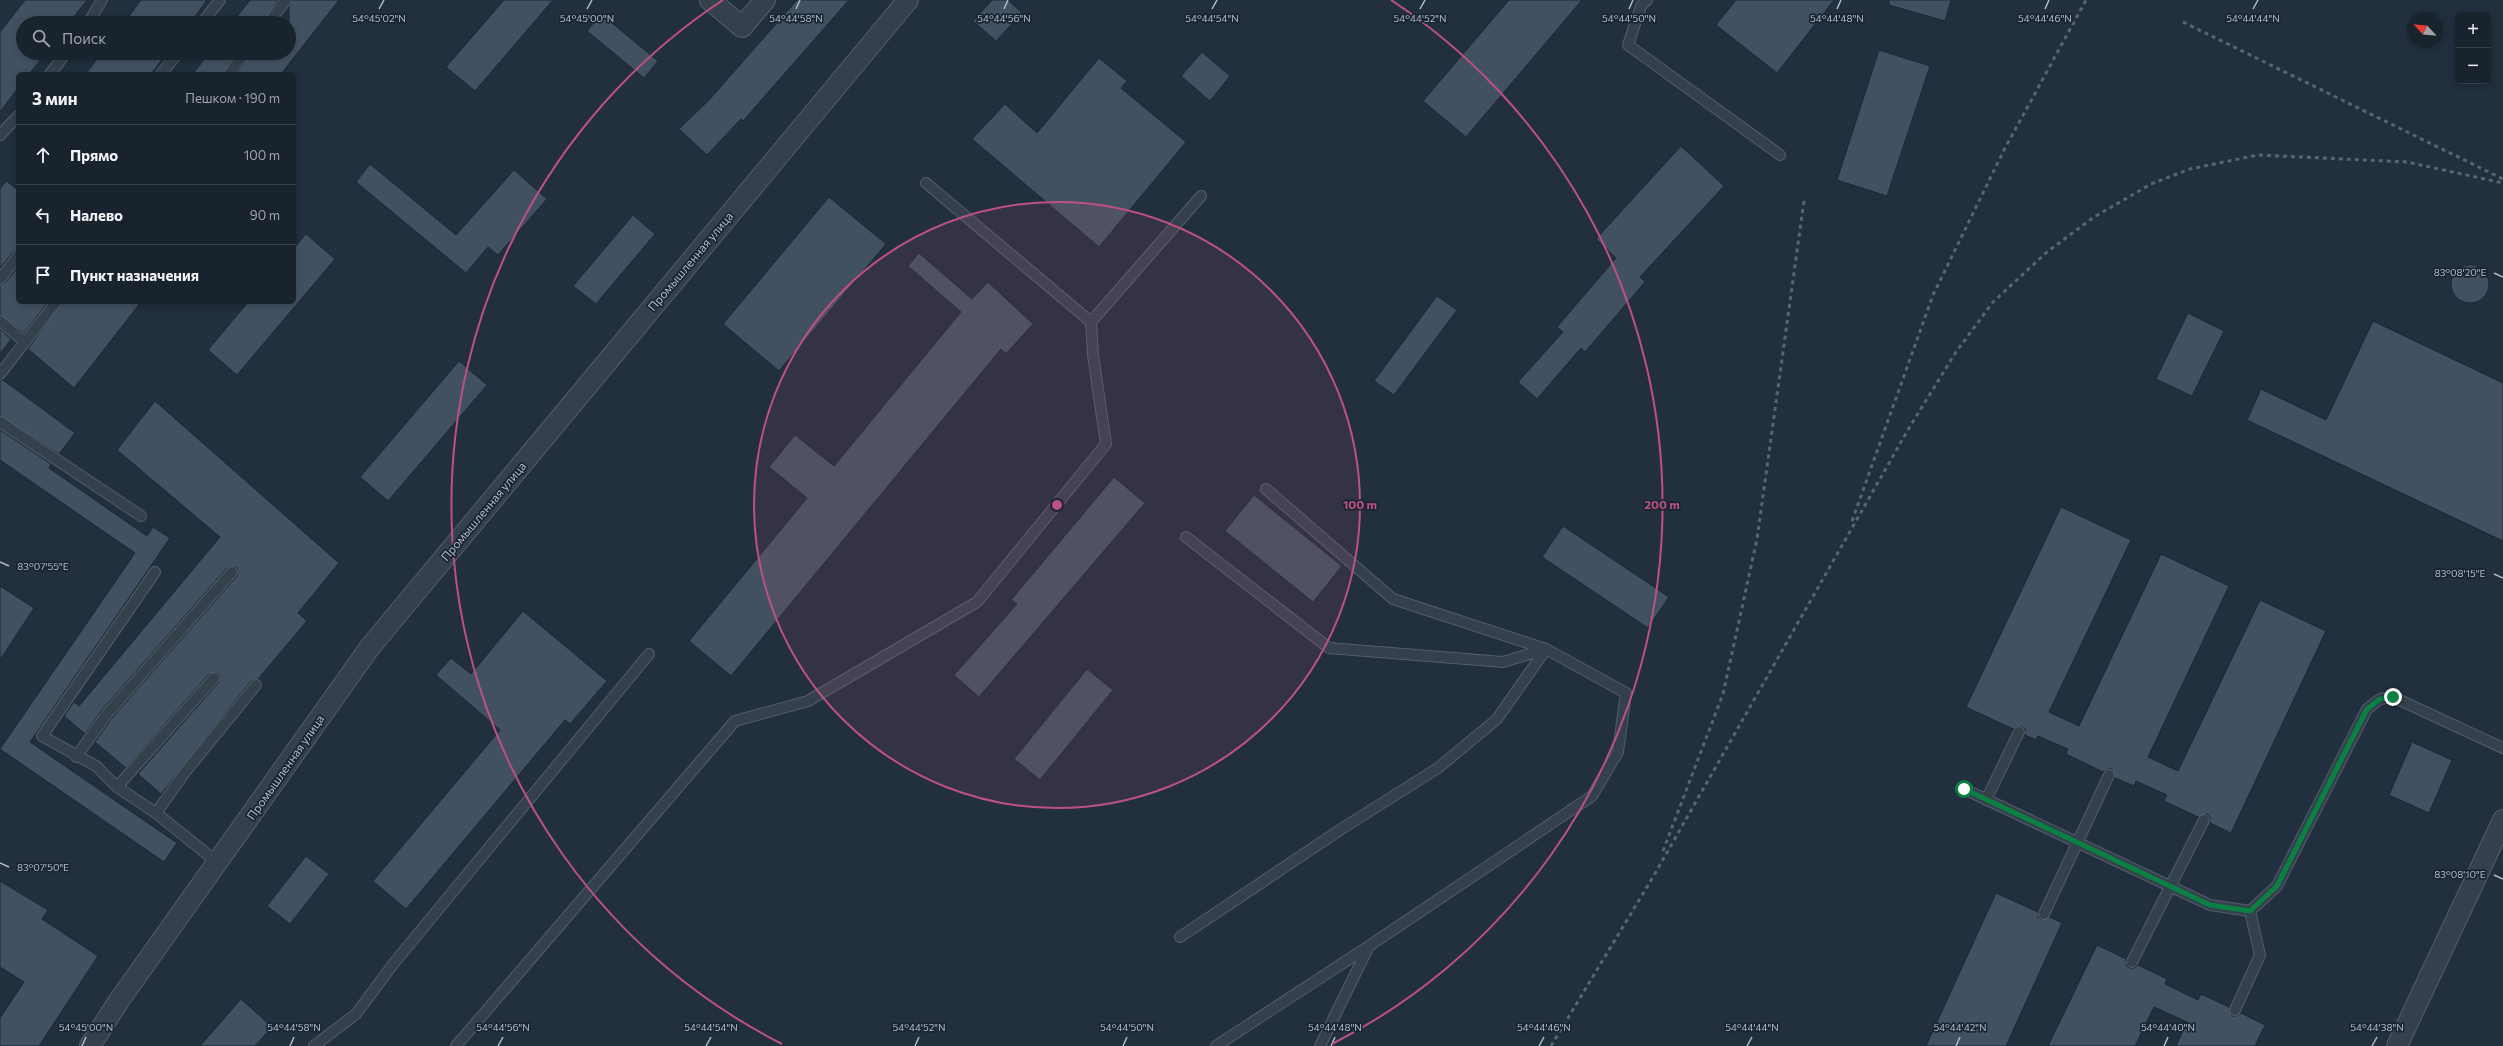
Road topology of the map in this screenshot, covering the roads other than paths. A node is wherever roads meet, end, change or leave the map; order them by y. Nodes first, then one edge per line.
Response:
1 (102, 0) edge
2 (220, 0) edge
3 (286, 0) edge
4 (710, 0) edge
5 (765, 0) edge
6 (1646, 0) edge
7 (906, 1) edge
8 (92, 16) edge
9 (207, 16) edge
10 (273, 16) edge
11 (61, 60) edge
12 (172, 60) edge
13 (241, 60) edge
14 (52, 72) edge
15 (163, 72) edge
16 (232, 72) edge
17 (16, 118) edge
18 (0, 135) edge
19 (1780, 155) dead end
20 (926, 183) dead end
21 (1200, 196) dead end
22 (16, 258) edge
23 (0, 278) edge
24 (54, 304) edge
25 (0, 321) edge
26 (1091, 322) junction
27 (25, 342) junction
28 (0, 374) edge
29 (0, 422) edge
30 (1266, 489) dead end
31 (141, 516) dead end
32 (1186, 537) dead end
33 (156, 572) dead end
34 (232, 572) dead end
35 (1546, 649) junction
36 (649, 654) dead end
37 (214, 678) dead end
38 (256, 685) dead end
39 (2019, 732) dead end
40 (2503, 748) edge
41 (76, 756) junction
42 (2109, 775) dead end
43 (117, 787) junction
44 (1964, 789) dead end
45 (1986, 800) junction
46 (156, 813) junction
47 (2204, 820) dead end
48 (2503, 820) edge
49 (2078, 843) junction
50 (217, 862) junction
51 (2172, 887) junction
52 (2250, 911) junction
53 (2044, 914) dead end
54 (1180, 937) dead end
55 (1369, 946) junction
56 (2132, 962) dead end
57 (2235, 1010) dead end
58 (319, 1045) edge
59 (90, 1046) edge
60 (456, 1046) edge
61 (1216, 1046) edge
62 (1320, 1046) edge
63 (2397, 1046) edge

1 - 8 lane
2 - 9 lane
3 - 10 lane
4 - 5 street
6 - 19 lane
7 - 50 street, Промышленная улица
11 - 14 lane
12 - 15 lane
13 - 16 lane
17 - 18 lane
20 - 26 lane
21 - 26 lane
22 - 23 lane
24 - 27 lane
25 - 27 lane
26 - 60 lane
27 - 28 lane
29 - 31 lane
30 - 35 lane
32 - 35 lane
33 - 41 lane
34 - 41 lane
35 - 54 lane
35 - 55 lane
36 - 58 lane
37 - 43 lane
38 - 46 lane
39 - 45 lane
40 - 52 lane
41 - 43 lane
42 - 49 lane
43 - 46 lane
44 - 45 lane
45 - 49 lane
46 - 50 lane
47 - 51 lane
48 - 63 street
49 - 51 lane
49 - 53 lane
50 - 59 street, Промышленная улица
51 - 52 lane
51 - 56 lane
52 - 57 lane
55 - 61 lane
55 - 62 lane

